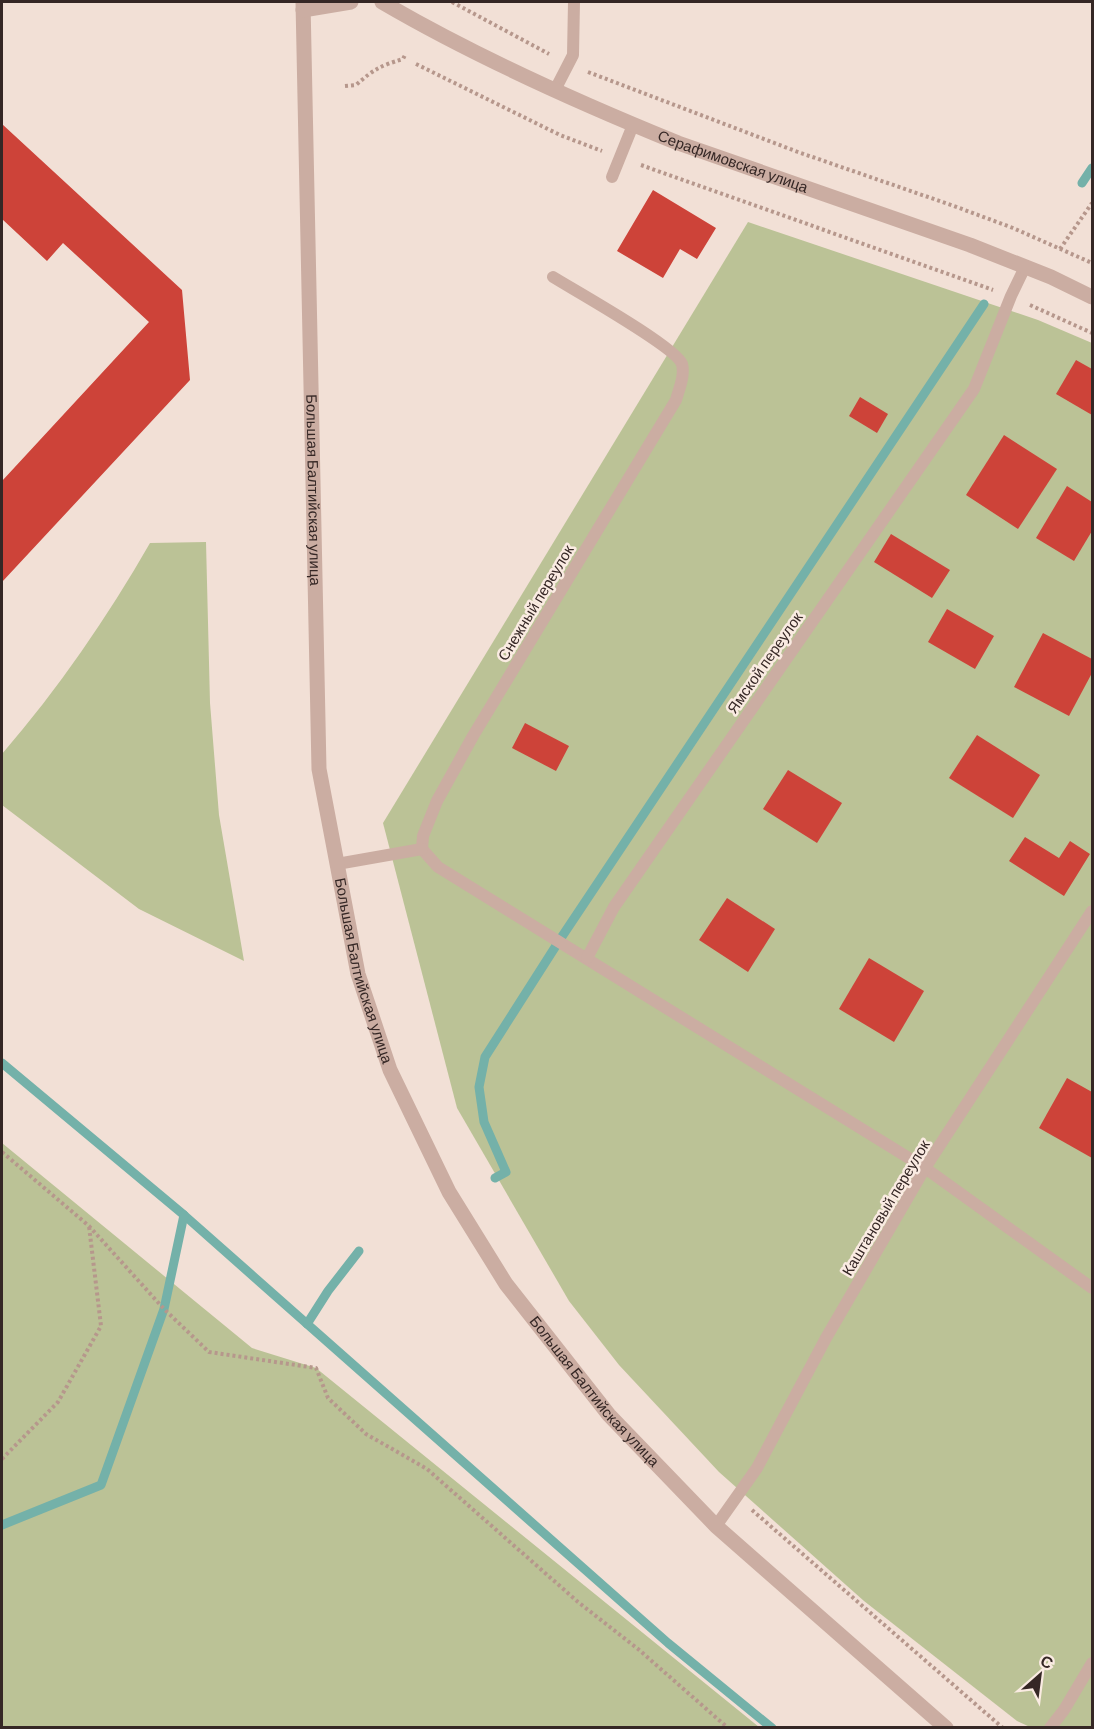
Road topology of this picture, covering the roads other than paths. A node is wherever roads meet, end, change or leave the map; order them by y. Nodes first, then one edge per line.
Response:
1 (351, 2) edge
2 (382, 2) edge
3 (574, 2) edge
4 (303, 6) edge
5 (555, 90) junction
6 (633, 125) junction
7 (612, 177) dead end
8 (1025, 267) junction
9 (553, 277) dead end
10 (1092, 297) edge
11 (422, 849) junction
12 (338, 864) junction
13 (1092, 911) edge
14 (587, 958) junction
15 (925, 1168) junction
16 (1092, 1288) edge
17 (716, 1526) junction
18 (1092, 1664) edge
19 (946, 1728) edge
20 (1050, 1728) edge

1 - 4 street
2 - 5 street, Серафимовская улица
3 - 5 lane
4 - 12 street, Большая Балтийская улица
5 - 6 street, Серафимовская улица
6 - 7 lane
6 - 8 street, Серафимовская улица
8 - 10 street, Серафимовская улица
8 - 14 lane, Ямской переулок
9 - 11 lane, Снежный переулок
11 - 12 lane
11 - 14 lane
12 - 17 street, Большая Балтийская улица
13 - 15 lane, Каштановый переулок
14 - 15 lane
15 - 16 lane
15 - 17 lane, Каштановый переулок
17 - 19 street, Большая Балтийская улица
18 - 20 lane

